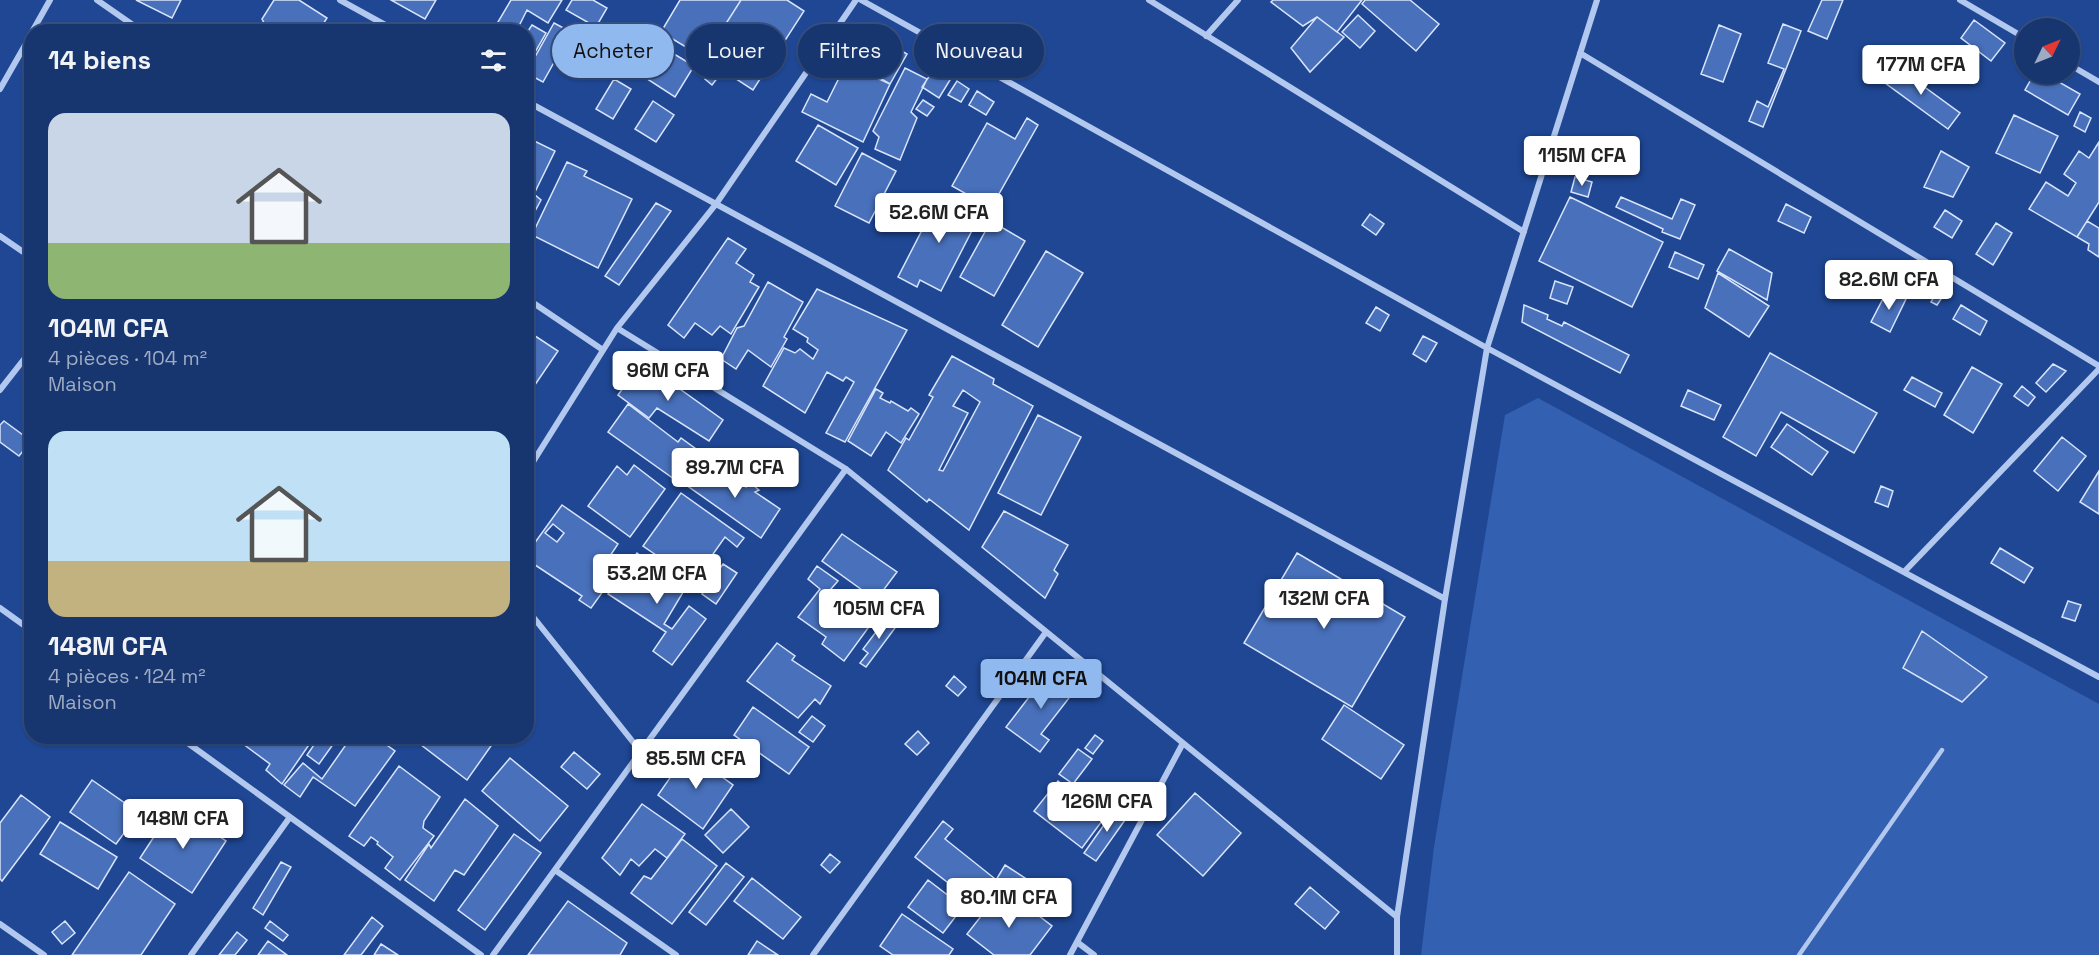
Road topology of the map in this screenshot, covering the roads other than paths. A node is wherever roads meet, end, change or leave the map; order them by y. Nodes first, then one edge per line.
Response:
1 (50, 0) edge
2 (97, 0) edge
3 (340, 0) edge
4 (856, 0) edge
5 (861, 0) edge
6 (1149, 0) edge
7 (1238, 0) edge
8 (1597, 0) edge
9 (1960, 0) edge
10 (36, 24) edge
11 (132, 24) edge
12 (384, 24) edge
13 (2014, 32) edge
14 (1206, 36) junction
15 (24, 46) edge
16 (1580, 53) junction
17 (2080, 70) edge
18 (2099, 82) edge
19 (0, 89) edge
20 (534, 105) edge
21 (716, 204) junction
22 (1524, 232) junction
23 (0, 236) edge
24 (24, 252) edge
25 (534, 303) edge
26 (617, 328) junction
27 (1487, 348) junction
28 (603, 350) junction
29 (24, 359) edge
30 (2099, 368) edge
31 (0, 390) edge
32 (534, 460) edge
33 (846, 469) junction
34 (1904, 572) junction
35 (1445, 599) junction
36 (0, 608) edge
37 (534, 618) edge
38 (24, 624) edge
39 (1046, 632) junction
40 (2099, 676) edge
41 (189, 744) edge
42 (1183, 744) junction
43 (1942, 750) dead end
44 (641, 752) junction
45 (290, 817) junction
46 (555, 870) junction
47 (1397, 917) junction
48 (0, 924) edge
49 (1077, 942) junction
50 (44, 955) edge
51 (190, 955) edge
52 (481, 955) edge
53 (493, 955) edge
54 (676, 955) edge
55 (813, 955) edge
56 (1070, 955) edge
57 (1094, 955) edge
58 (1397, 955) edge
59 (1799, 955) edge

1 - 10 street
2 - 11 street
3 - 12 street
4 - 21 street
5 - 27 street
6 - 14 street
7 - 14 street
8 - 16 street
9 - 13 street
14 - 22 street
15 - 19 street
16 - 22 street
16 - 30 street
17 - 18 street
20 - 21 street
21 - 26 street
21 - 35 street
22 - 27 street
23 - 24 street
25 - 28 street
26 - 28 street
26 - 33 street
27 - 34 street
27 - 35 street
28 - 32 street
29 - 31 street
30 - 34 street
33 - 39 street
33 - 44 street
34 - 40 street
35 - 47 street
36 - 38 street
37 - 44 street
39 - 42 street
39 - 55 street
41 - 45 street
42 - 47 street
42 - 49 street
43 - 59 lane
44 - 46 street
45 - 51 street
45 - 52 street
46 - 53 street
46 - 54 street
47 - 58 street
48 - 50 street
49 - 56 street
49 - 57 street

